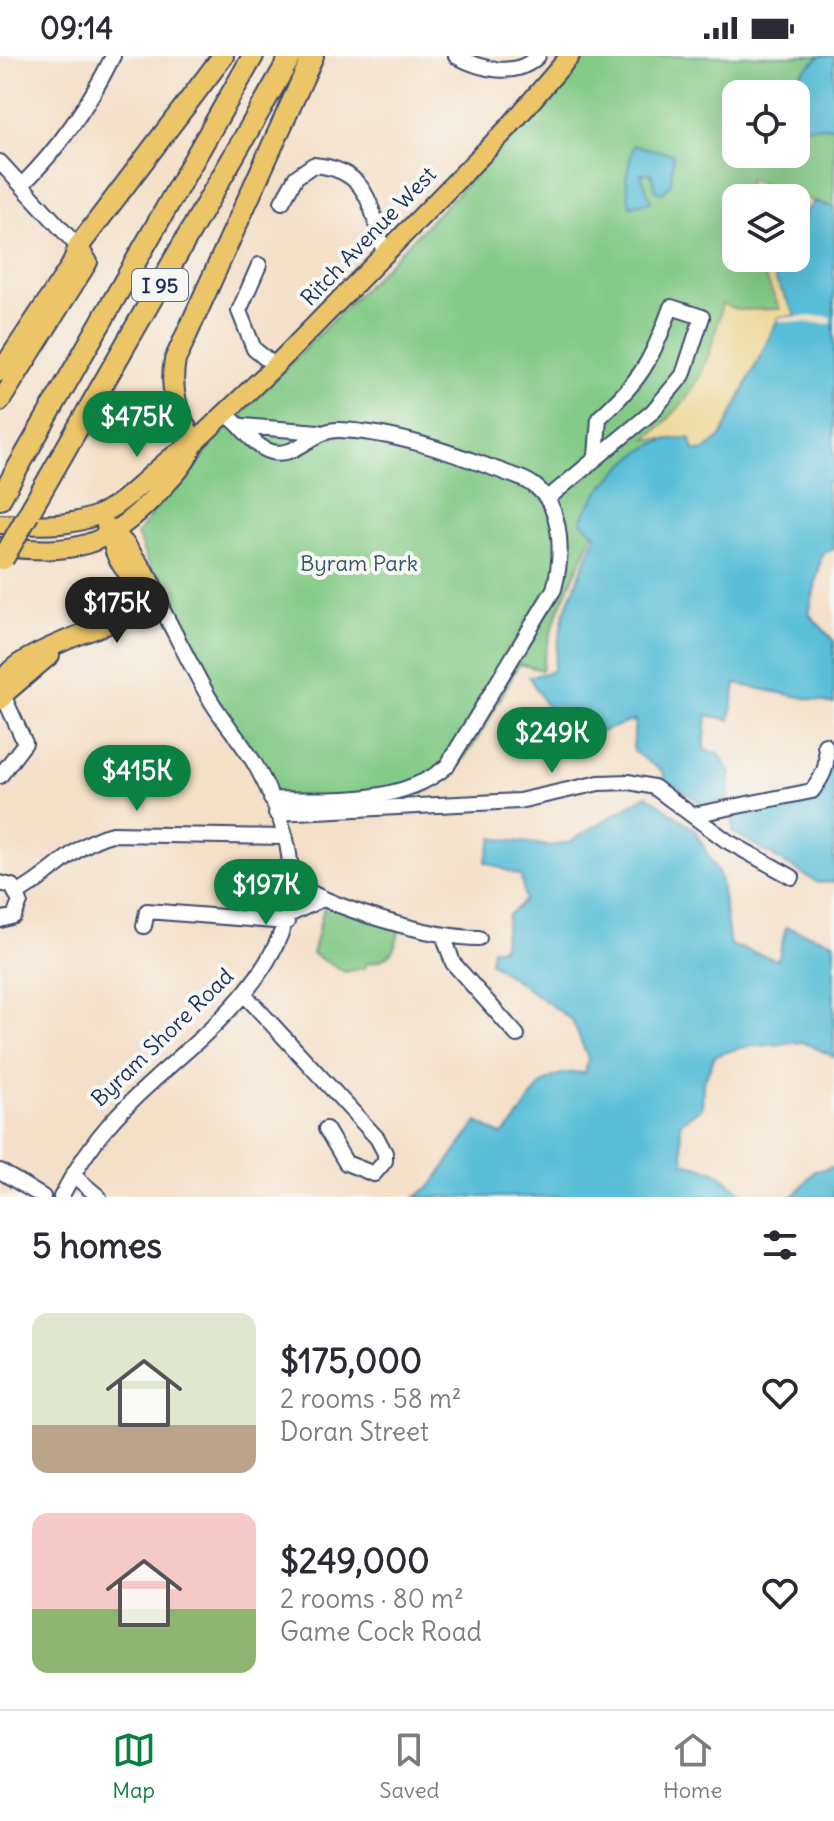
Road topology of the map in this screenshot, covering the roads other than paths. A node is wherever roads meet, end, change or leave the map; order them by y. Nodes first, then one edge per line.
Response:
1 (113, 56) edge
2 (223, 56) edge
3 (253, 56) edge
4 (291, 56) edge
5 (313, 56) edge
6 (456, 56) edge
7 (538, 56) edge
8 (570, 56) edge
9 (0, 162) edge
10 (22, 185) junction
11 (282, 202) dead end
12 (78, 247) junction
13 (384, 254) junction
14 (259, 265) dead end
15 (6, 366) edge
16 (275, 366) junction
17 (0, 402) edge
18 (225, 414) junction
19 (243, 426) junction
20 (319, 432) junction
21 (194, 443) junction
22 (596, 456) junction
23 (0, 499) edge
24 (547, 499) junction
25 (99, 514) junction
26 (0, 524) edge
27 (112, 535) junction
28 (1, 557) edge
29 (160, 605) junction
30 (2, 697) edge
31 (825, 745) dead end
32 (0, 776) edge
33 (274, 806) junction
34 (693, 815) junction
35 (283, 837) junction
36 (792, 877) dead end
37 (291, 881) junction
38 (0, 883) edge
39 (18, 893) junction
40 (322, 899) junction
41 (288, 919) junction
42 (0, 920) edge
43 (144, 926) dead end
44 (444, 937) junction
45 (479, 938) dead end
46 (244, 994) junction
47 (517, 1035) dead end
48 (326, 1129) dead end
49 (0, 1171) edge
50 (73, 1175) junction
51 (43, 1197) edge
52 (61, 1197) edge
53 (99, 1197) edge

1 - 10 street
2 - 12 highway
3 - 23 highway, I 95
4 - 28 highway, I 95, bridge
5 - 21 highway
6 - 7 street
8 - 13 main road, Ritch Avenue West
9 - 10 street
10 - 12 street
11 - 13 street
12 - 15 main road
13 - 16 main road, Ritch Avenue West
14 - 16 street
15 - 17 main road
16 - 18 main road, Ritch Avenue West
18 - 19 street
18 - 21 main road, Ritch Avenue West
19 - 20 street
19 - 20 street
20 - 24 street
21 - 25 main road, Ritch Avenue West
21 - 27 main road, Ritch Avenue West
22 - 22 street
22 - 24 street
24 - 33 street
25 - 26 main road
25 - 27 main road, Byram Shore Road
27 - 28 main road
27 - 29 main road, Byram Shore Road
29 - 30 main road
29 - 33 street, Byram Shore Road
30 - 32 street
31 - 34 street
33 - 34 street
33 - 35 street, Byram Shore Road
34 - 36 street
35 - 37 street, Byram Shore Road
35 - 39 street
37 - 40 street
37 - 41 street, Byram Shore Road
38 - 39 street
39 - 42 street
40 - 41 street
40 - 44 street
41 - 43 street
41 - 46 street, Byram Shore Road
44 - 45 street
44 - 47 street
46 - 48 street
46 - 50 street, Byram Shore Road
49 - 51 street
50 - 52 street, Byram Shore Road
50 - 53 street

